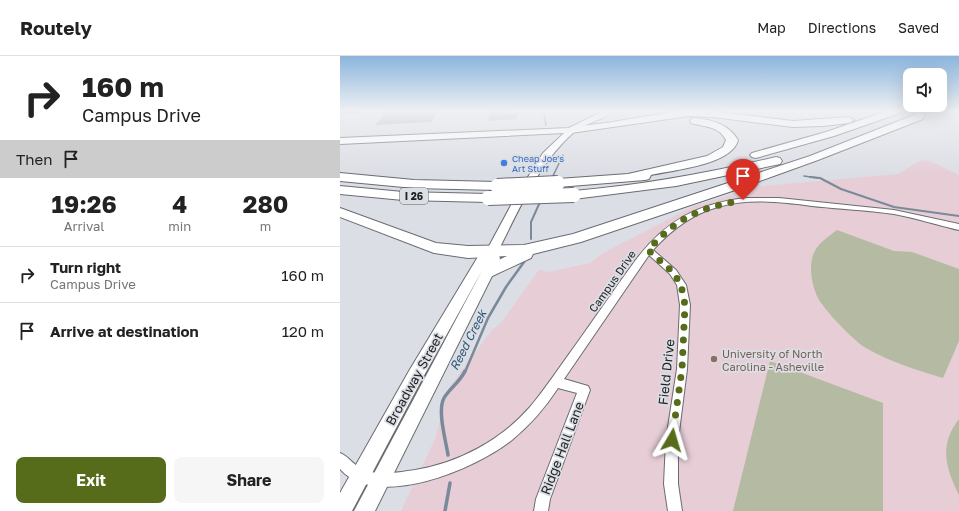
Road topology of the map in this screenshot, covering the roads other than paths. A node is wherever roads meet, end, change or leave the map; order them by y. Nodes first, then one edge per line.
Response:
1 (524, 132) edge
2 (569, 132) edge
3 (726, 132) edge
4 (835, 132) edge
5 (867, 132) edge
6 (879, 132) edge
7 (340, 141) edge
8 (340, 177) edge
9 (616, 179) junction
10 (340, 190) edge
11 (340, 212) edge
12 (959, 227) edge
13 (538, 247) junction
14 (648, 250) junction
15 (492, 251) junction
16 (488, 272) junction
17 (556, 382) junction
18 (340, 459) edge
19 (369, 479) junction
20 (341, 511) edge
21 (364, 511) edge
22 (541, 511) edge
23 (675, 511) edge

1 - 7 main road
2 - 15 main road, Broadway Street
3 - 9 highway
4 - 9 highway, I 26
5 - 10 highway, I 26, bridge
6 - 13 highway
8 - 9 highway, I 26, bridge
11 - 15 highway
12 - 14 street, Campus Drive
13 - 15 highway
13 - 16 highway
14 - 17 street, Campus Drive
14 - 23 street, Field Drive
15 - 16 main road, Broadway Street
15 - 19 main road, Broadway Street
16 - 19 main road, Broadway Street
17 - 19 street, Campus Drive
17 - 22 street, Ridge Hall Lane
18 - 19 street
19 - 20 main road, Broadway Street
19 - 21 main road, Broadway Street

